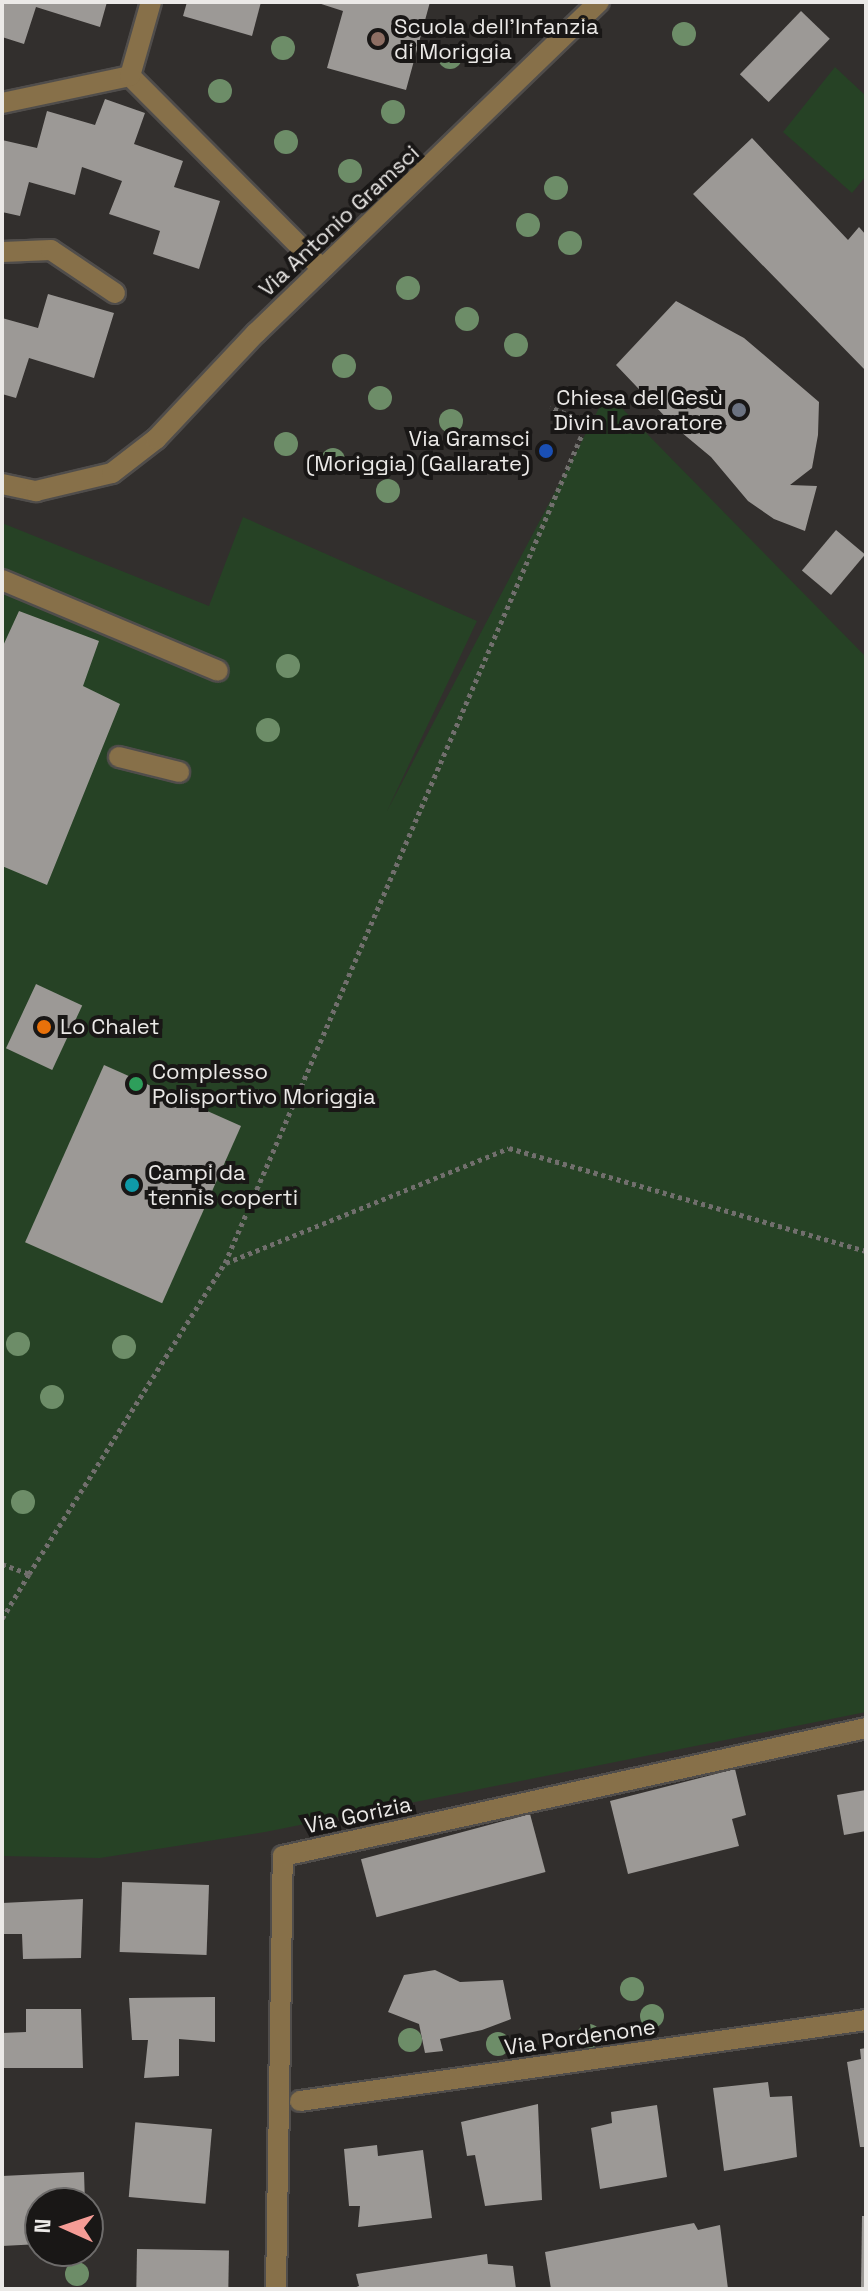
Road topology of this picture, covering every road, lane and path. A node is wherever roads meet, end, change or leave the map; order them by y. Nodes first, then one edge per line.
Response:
1 (151, 2) edge
2 (599, 2) edge
3 (130, 76) junction
4 (2, 103) edge
5 (2, 252) edge
6 (322, 269) junction
7 (115, 293) dead end
8 (550, 407) dead end
9 (2, 484) edge
10 (2, 580) edge
11 (218, 671) dead end
12 (119, 757) dead end
13 (179, 772) dead end
14 (866, 1251) edge
15 (225, 1263) junction
16 (2, 1564) edge
17 (29, 1574) junction
18 (2, 1619) edge
19 (866, 1728) edge
20 (866, 2020) edge
21 (300, 2101) dead end
22 (276, 2289) edge

1 - 3 street
2 - 6 street, Via Antonio Gramsci
3 - 4 street
3 - 6 street
5 - 7 street
6 - 9 street, Via Antonio Gramsci
8 - 15 path
10 - 11 street
12 - 13 street
14 - 15 path
15 - 17 path
16 - 17 path
17 - 18 path
19 - 22 street, Via Gorizia
20 - 21 street, Via Pordenone

